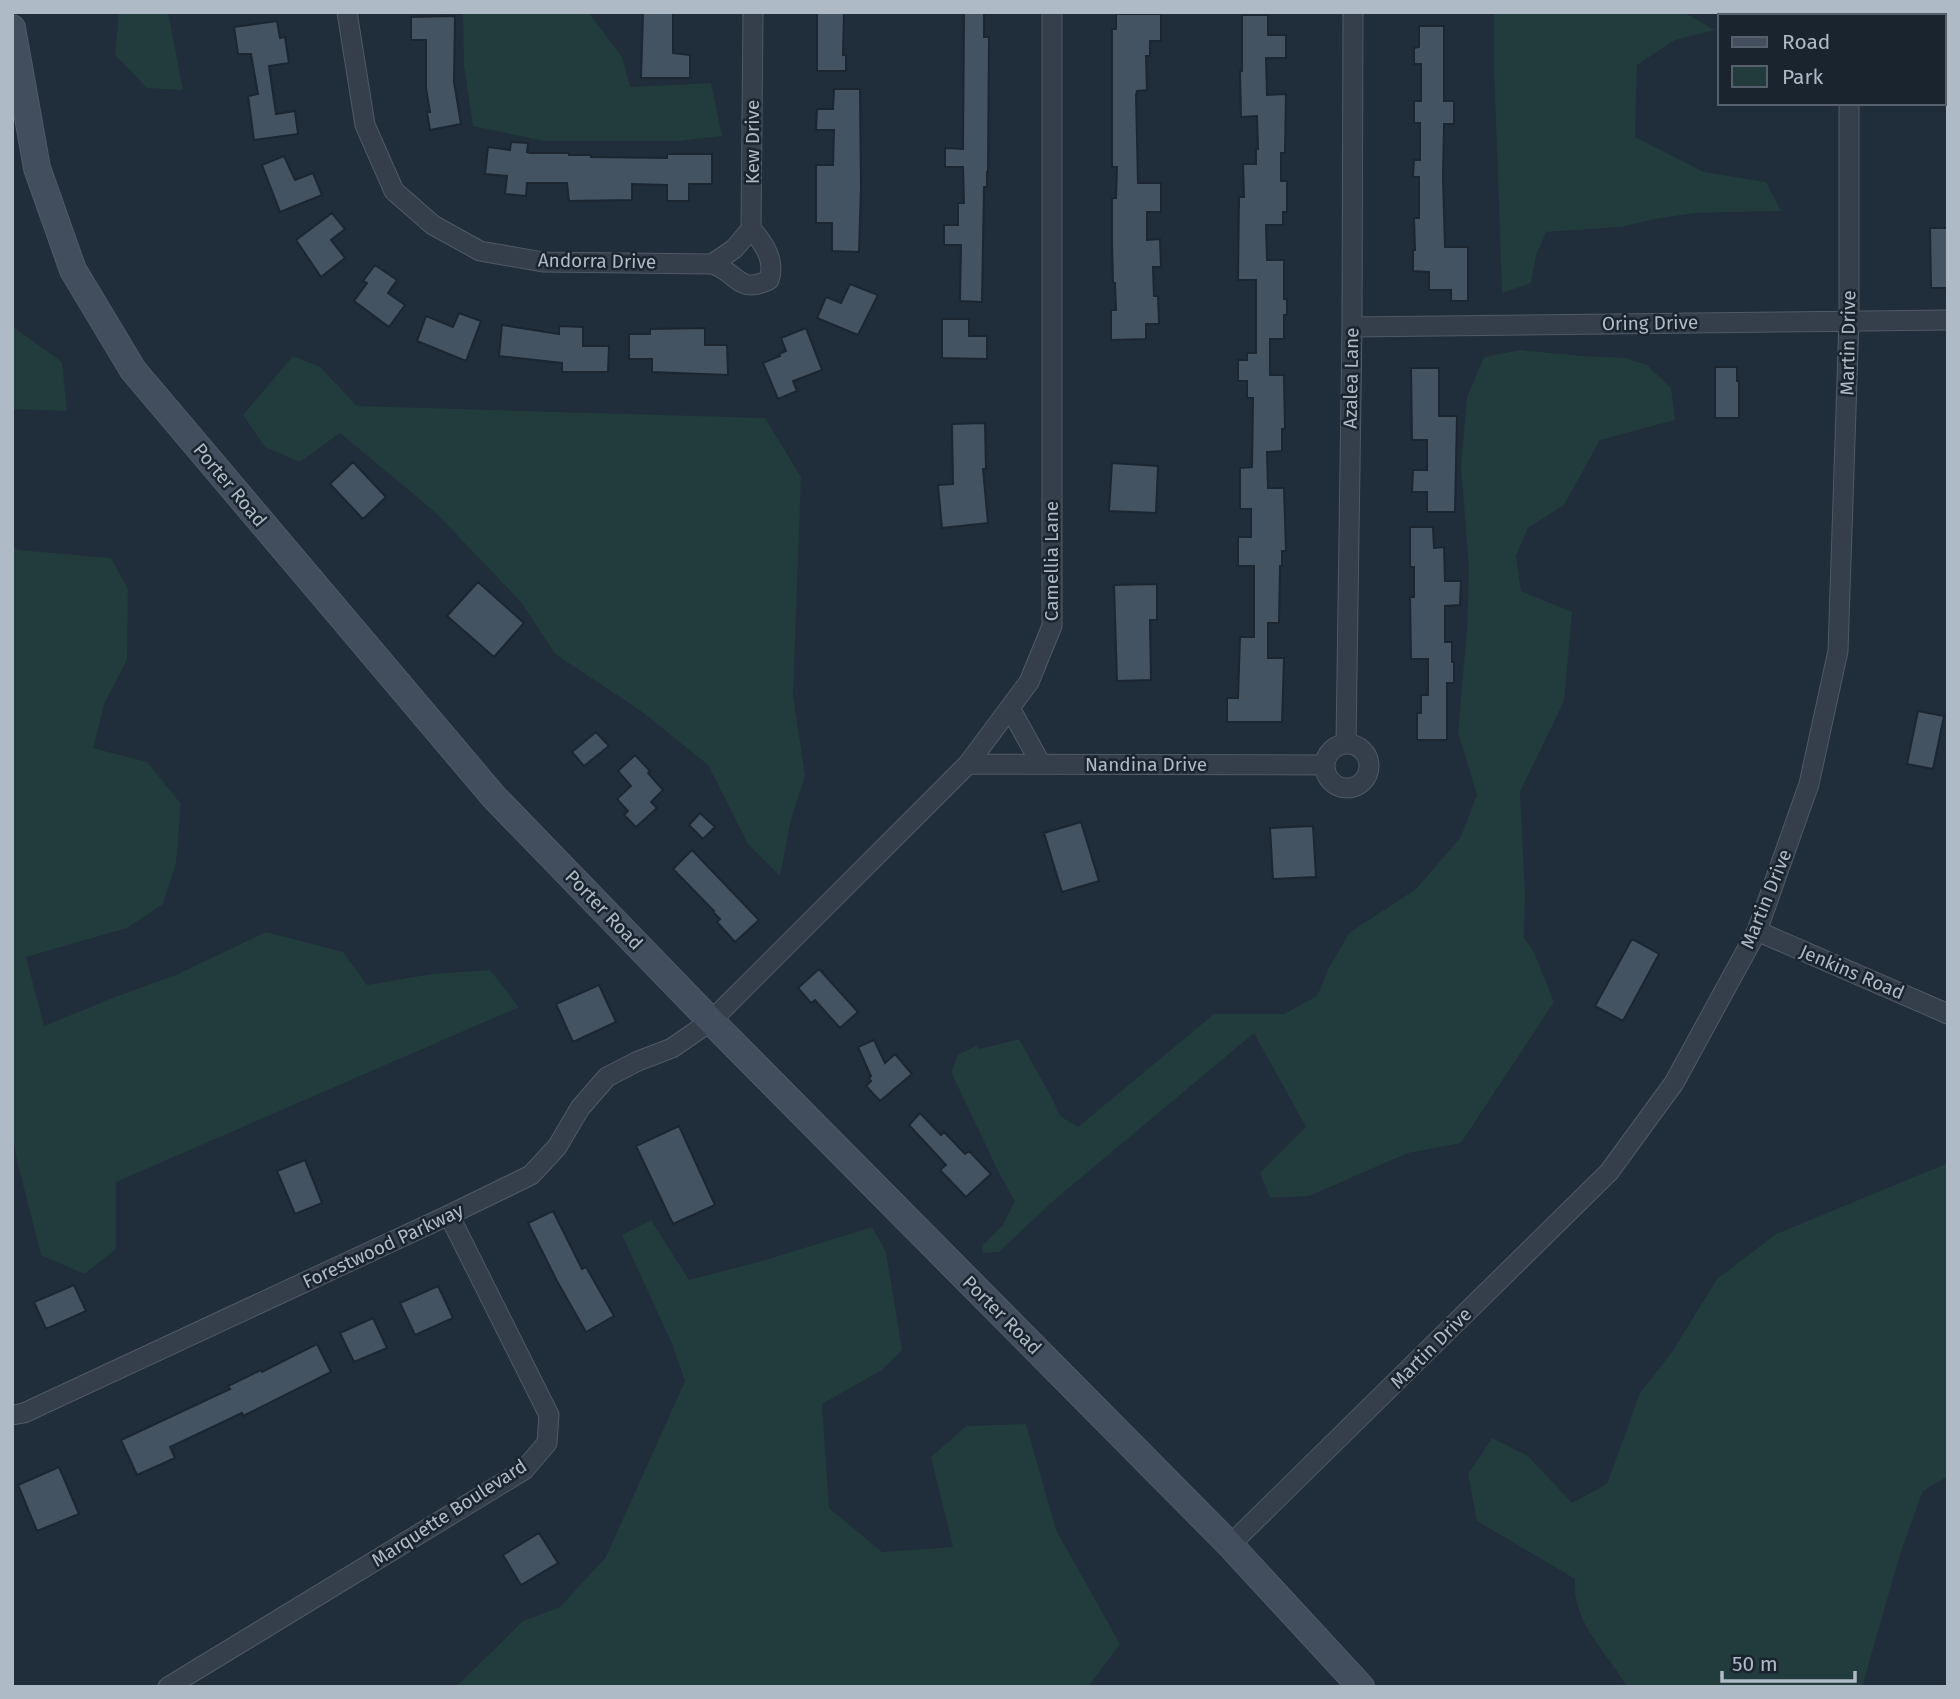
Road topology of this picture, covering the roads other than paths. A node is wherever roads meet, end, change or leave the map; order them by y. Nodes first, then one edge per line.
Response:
1 (347, 12) edge
2 (752, 12) edge
3 (1052, 12) edge
4 (1353, 12) edge
5 (12, 28) edge
6 (1849, 105) edge
7 (751, 229) junction
8 (712, 264) junction
9 (1849, 320) junction
10 (1948, 320) edge
11 (1352, 327) junction
12 (1010, 708) junction
13 (1346, 743) junction
14 (968, 764) junction
15 (1041, 764) junction
16 (1324, 765) junction
17 (1757, 931) junction
18 (1948, 1014) edge
19 (711, 1021) junction
20 (449, 1215) junction
21 (12, 1415) edge
22 (1230, 1545) junction
23 (167, 1687) edge
24 (1362, 1687) edge

1 - 8 street, Andorra Drive
2 - 7 street, Kew Drive
3 - 12 street, Camellia Lane
4 - 11 street, Azalea Lane
5 - 19 main road, Porter Road
6 - 9 street, Martin Drive
7 - 8 street
7 - 8 street
9 - 10 street, Oring Drive
9 - 11 street, Oring Drive
9 - 17 street, Martin Drive
11 - 13 street, Azalea Lane
12 - 14 street, Camellia Lane
12 - 15 street
13 - 16 street
13 - 16 street
14 - 15 street, Nandina Drive
14 - 19 street, Camellia Lane
15 - 16 street, Nandina Drive
17 - 18 street, Jenkins Road
17 - 22 street, Martin Drive
19 - 20 street, Forestwood Parkway
19 - 22 main road, Porter Road
20 - 21 street, Forestwood Parkway
20 - 23 street, Marquette Boulevard
22 - 24 main road, Porter Road

